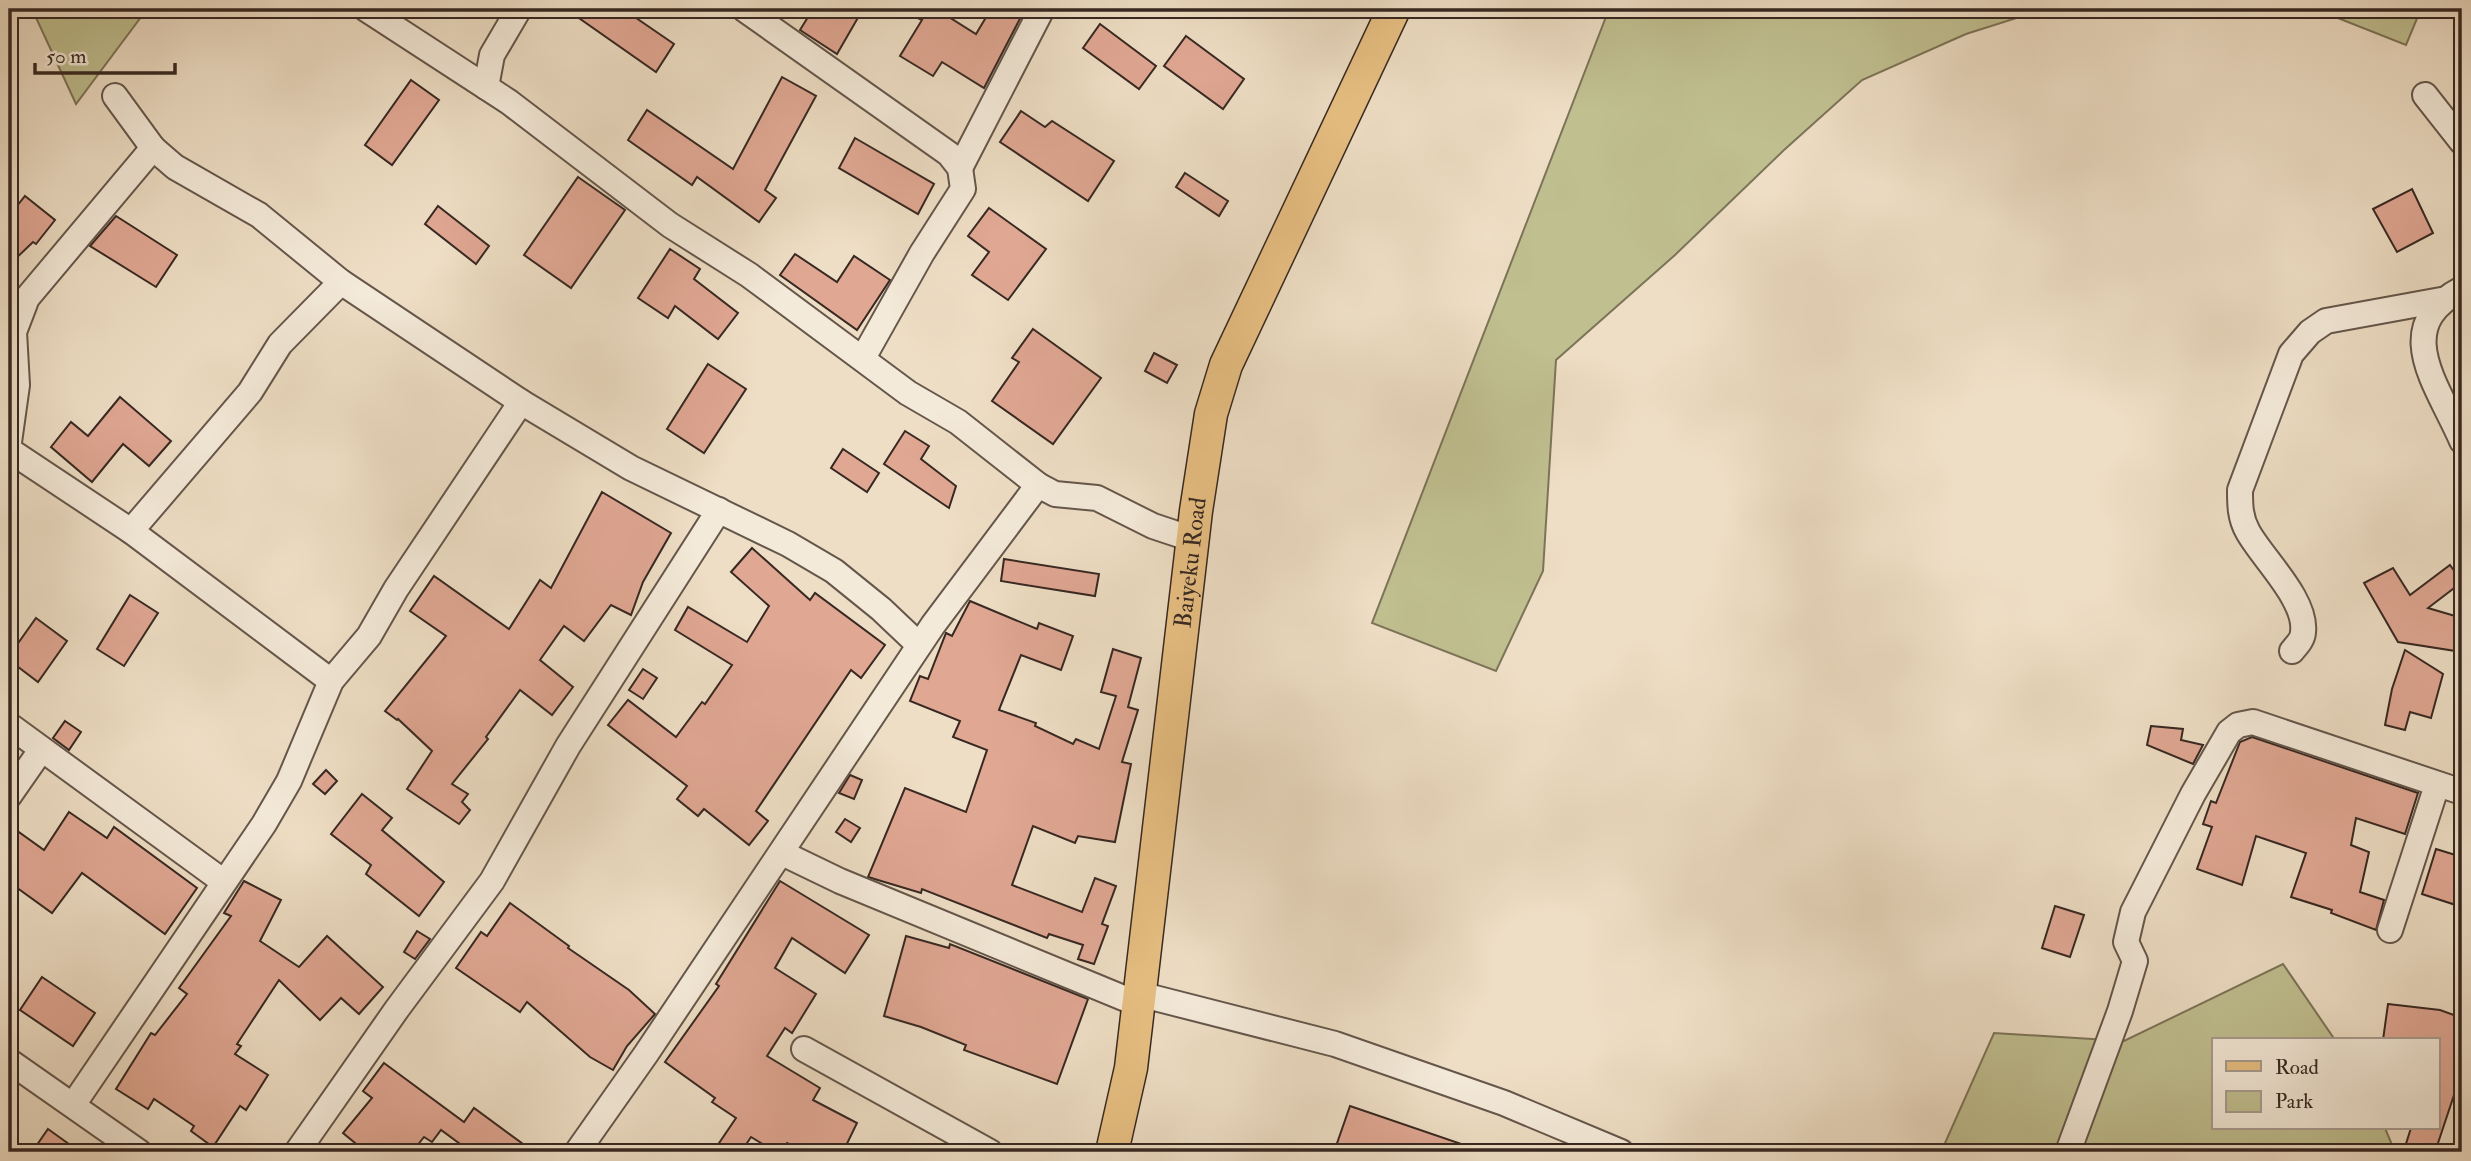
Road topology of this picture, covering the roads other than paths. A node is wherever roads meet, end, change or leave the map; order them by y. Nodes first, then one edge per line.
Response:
1 (366, 9) edge
2 (519, 9) edge
3 (744, 9) edge
4 (1042, 9) edge
5 (1394, 9) edge
6 (485, 87) junction
7 (2425, 95) dead end
8 (115, 96) dead end
9 (2462, 142) edge
10 (153, 148) junction
11 (960, 168) junction
12 (341, 282) junction
13 (2452, 294) edge
14 (863, 358) junction
15 (521, 402) junction
16 (2462, 441) edge
17 (9, 442) edge
18 (9, 450) edge
19 (1038, 485) junction
20 (719, 510) junction
21 (131, 531) junction
22 (1192, 538) junction
23 (919, 645) junction
24 (2292, 651) dead end
25 (331, 681) junction
26 (9, 725) edge
27 (41, 750) junction
28 (2437, 785) junction
29 (2462, 792) edge
30 (9, 796) edge
31 (782, 853) junction
32 (224, 882) junction
33 (2390, 930) dead end
34 (1139, 999) junction
35 (804, 1049) dead end
36 (9, 1061) edge
37 (73, 1105) junction
38 (139, 1152) edge
39 (297, 1152) edge
40 (577, 1152) edge
41 (990, 1152) edge
42 (1112, 1152) edge
43 (1621, 1152) edge
44 (2068, 1152) edge

1 - 6 street
2 - 6 street
3 - 11 street
4 - 11 street
5 - 22 main road, Baiyeku Road
6 - 14 street
7 - 9 street
8 - 10 street
10 - 12 street
10 - 17 street
11 - 14 street
12 - 15 street
12 - 21 street
13 - 16 street
13 - 24 street
14 - 19 street
15 - 20 street
15 - 25 street
18 - 21 street
19 - 22 street
19 - 23 street
20 - 23 street
20 - 39 street
21 - 25 street
22 - 34 main road, Baiyeku Road
23 - 31 street
25 - 32 street
26 - 27 street
27 - 30 street
27 - 32 street
28 - 29 street
28 - 33 street
28 - 44 street
31 - 34 street
31 - 40 street
32 - 37 street
34 - 42 main road, Baiyeku Road
34 - 43 street
35 - 41 street
36 - 37 street
37 - 38 street

